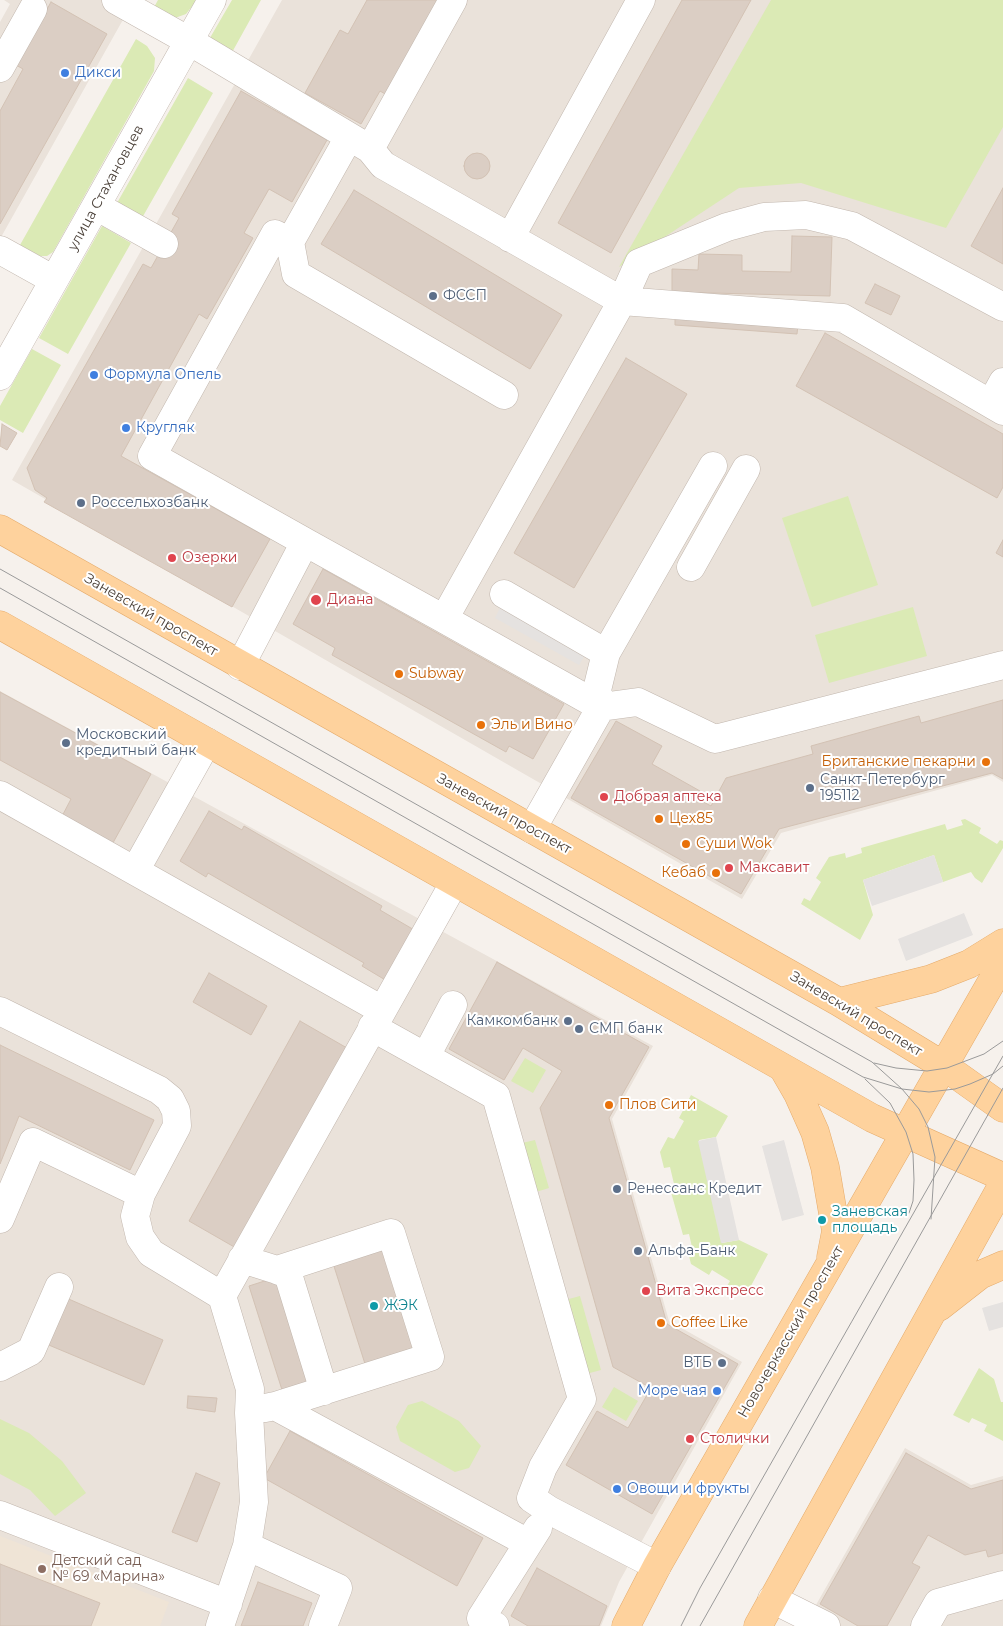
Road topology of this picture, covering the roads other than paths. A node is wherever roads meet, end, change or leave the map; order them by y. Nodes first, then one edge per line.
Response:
1 (116, 0) edge
2 (212, 0) edge
3 (453, 0) edge
4 (640, 0) edge
5 (33, 9) dead end
6 (189, 41) junction
7 (0, 68) edge
8 (360, 143) junction
9 (96, 206) junction
10 (510, 238) junction
11 (290, 242) junction
12 (164, 244) dead end
13 (0, 250) edge
14 (54, 280) junction
15 (622, 301) junction
16 (1003, 307) edge
17 (0, 376) edge
18 (504, 395) dead end
19 (999, 399) edge
20 (713, 466) dead end
21 (746, 469) dead end
22 (686, 513) junction
23 (0, 529) edge
24 (713, 529) junction
25 (305, 542) junction
26 (691, 567) dead end
27 (504, 594) dead end
28 (444, 619) junction
29 (0, 625) edge
30 (606, 653) junction
31 (1003, 665) edge
32 (240, 666) junction
33 (602, 707) junction
34 (207, 742) junction
35 (0, 795) edge
36 (532, 829) junction
37 (135, 871) junction
38 (454, 882) junction
39 (1003, 943) edge
40 (1003, 962) edge
41 (839, 1002) junction
42 (453, 1005) dead end
43 (0, 1011) edge
44 (377, 1018) junction
45 (426, 1056) junction
46 (944, 1066) junction
47 (782, 1067) junction
48 (1003, 1108) edge
49 (906, 1132) junction
50 (1003, 1176) edge
51 (1003, 1184) edge
52 (141, 1194) junction
53 (0, 1219) edge
54 (242, 1259) junction
55 (1003, 1265) edge
56 (830, 1266) junction
57 (277, 1270) junction
58 (59, 1287) dead end
59 (222, 1296) junction
60 (927, 1318) junction
61 (0, 1367) edge
62 (324, 1391) junction
63 (275, 1406) junction
64 (249, 1413) junction
65 (549, 1510) junction
66 (0, 1515) edge
67 (528, 1543) junction
68 (247, 1546) junction
69 (657, 1566) junction
70 (1003, 1585) edge
71 (772, 1599) junction
72 (224, 1615) edge
73 (323, 1626) edge
74 (495, 1626) edge
75 (626, 1626) edge
76 (758, 1626) edge
77 (826, 1626) edge
78 (925, 1626) edge

1 - 6 street
2 - 6 street, улица Стахановцев
3 - 8 street
4 - 10 street
5 - 7 street
6 - 8 street
6 - 9 street, улица Стахановцев
8 - 10 street
8 - 11 street
9 - 12 street
9 - 14 street, улица Стахановцев
10 - 15 street
11 - 18 street
11 - 25 street
13 - 14 street
14 - 17 street, улица Стахановцев
15 - 16 street
15 - 19 street
15 - 28 street
20 - 22 street
21 - 24 street
22 - 24 street
22 - 30 street
23 - 32 main road, Заневский проспект
24 - 26 street
25 - 28 street
25 - 32 street
27 - 30 street
28 - 33 street
29 - 34 main road
30 - 33 street
31 - 33 street
32 - 36 main road, Заневский проспект
33 - 36 street
34 - 37 street
34 - 38 main road
35 - 37 street
36 - 41 main road, Заневский проспект
37 - 44 street
38 - 44 street
38 - 47 main road
39 - 41 main road
40 - 46 main road, Новочеркасский проспект
41 - 46 main road, Заневский проспект
42 - 45 street
43 - 52 street
44 - 45 street
44 - 54 street
45 - 65 street
46 - 48 main road, Заневский проспект
46 - 49 main road, Новочеркасский проспект
47 - 49 main road
47 - 56 main road
49 - 50 main road
49 - 56 main road, Новочеркасский проспект
51 - 60 main road
52 - 53 street
52 - 59 street
54 - 57 street
54 - 59 street
55 - 60 main road
56 - 69 main road, Новочеркасский проспект
57 - 62 street
57 - 62 street
58 - 61 street
59 - 64 street
60 - 71 main road
62 - 63 street
63 - 64 street
63 - 67 street
64 - 68 street
65 - 67 street
65 - 69 street
66 - 72 street
67 - 74 street
68 - 72 street
68 - 73 street
69 - 75 main road, Новочеркасский проспект
70 - 78 street
71 - 76 main road
71 - 77 street

